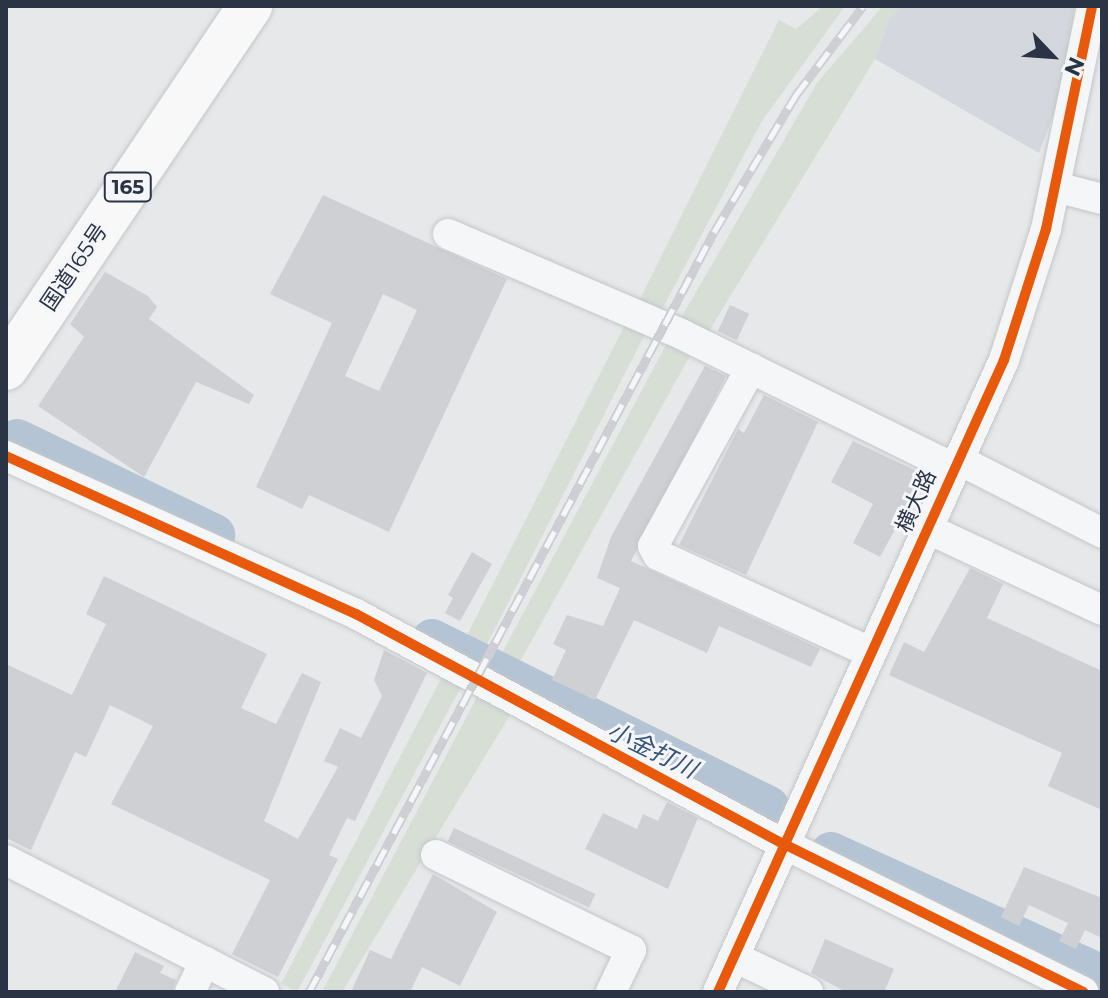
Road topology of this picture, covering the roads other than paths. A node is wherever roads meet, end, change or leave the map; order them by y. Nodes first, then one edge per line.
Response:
1 (250, 6) edge
2 (1092, 6) edge
3 (1056, 187) junction
4 (1102, 199) edge
5 (448, 234) dead end
6 (6, 368) edge
7 (751, 368) junction
8 (6, 456) edge
9 (955, 464) junction
10 (926, 528) junction
11 (1102, 533) edge
12 (1102, 610) edge
13 (870, 652) junction
14 (784, 844) junction
15 (436, 855) dead end
16 (6, 860) edge
17 (734, 957) junction
18 (205, 961) junction
19 (190, 992) edge
20 (264, 992) edge
21 (611, 992) edge
22 (718, 992) edge
23 (808, 992) edge
24 (1083, 992) edge

1 - 6 highway, 国道165号 / 165
2 - 3 street, 横大路
3 - 4 street
3 - 9 street, 横大路
5 - 7 street
7 - 9 street
7 - 13 street
8 - 14 street
9 - 10 street, 横大路
9 - 11 street
10 - 12 street
10 - 13 street, 横大路
13 - 14 street, 横大路
14 - 17 street, 横大路
14 - 24 street
15 - 21 street
16 - 18 street
17 - 22 street, 横大路
17 - 23 street
18 - 19 street
18 - 20 street

